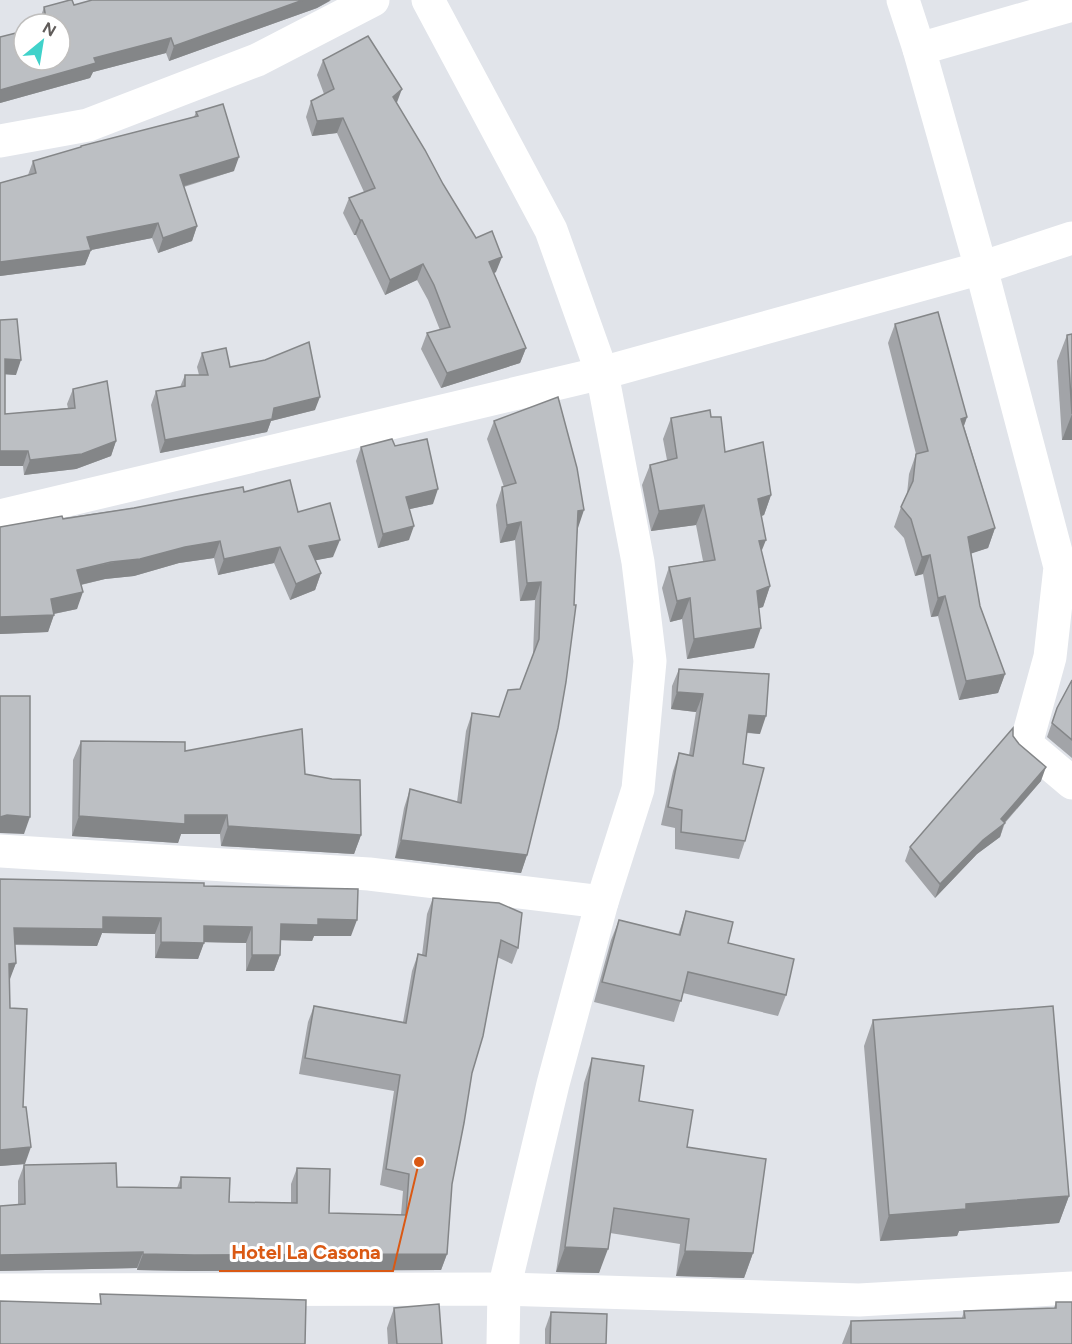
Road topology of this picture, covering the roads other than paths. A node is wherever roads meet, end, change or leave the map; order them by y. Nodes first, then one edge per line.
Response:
1 (373, 0) edge
2 (428, 0) edge
3 (903, 0) edge
4 (1072, 5) edge
5 (919, 49) junction
6 (0, 141) edge
7 (1072, 238) edge
8 (981, 268) junction
9 (602, 373) junction
10 (0, 516) edge
11 (1066, 567) edge
12 (1072, 783) edge
13 (0, 851) edge
14 (602, 902) junction
15 (1072, 1288) edge
16 (504, 1289) junction
17 (0, 1290) edge
18 (503, 1344) edge

1 - 6 street
2 - 9 street
3 - 5 street
4 - 5 street
5 - 8 street
7 - 8 street
8 - 9 street
8 - 11 street
9 - 10 street
9 - 14 street
11 - 12 street
13 - 14 street
14 - 16 street
15 - 16 street
16 - 17 street
16 - 18 street

